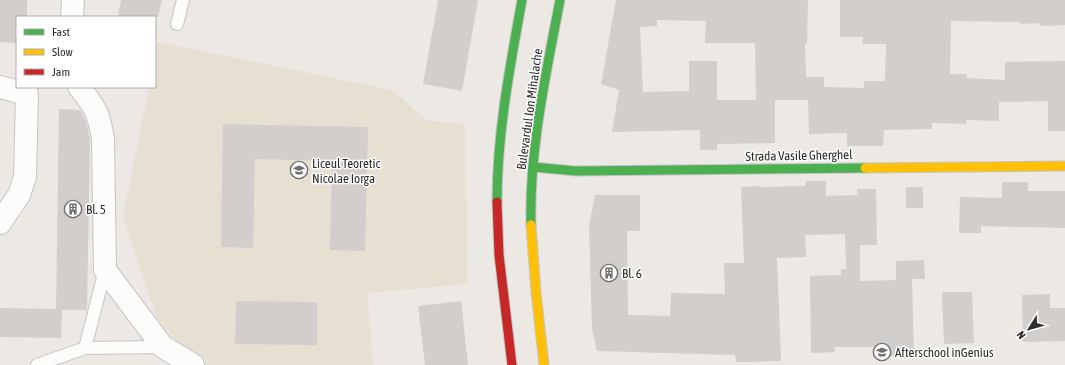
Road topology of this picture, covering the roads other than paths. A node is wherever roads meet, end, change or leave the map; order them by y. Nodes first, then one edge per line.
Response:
1 (73, 0) edge
2 (183, 0) edge
3 (522, 0) edge
4 (560, 0) edge
5 (72, 16) edge
6 (177, 24) dead end
7 (0, 87) edge
8 (79, 88) edge
9 (35, 90) edge
10 (1065, 166) edge
11 (533, 167) junction
12 (0, 223) edge
13 (105, 270) junction
14 (163, 347) junction
15 (85, 348) junction
16 (37, 365) edge
17 (193, 365) edge
18 (512, 365) edge
19 (544, 365) edge

1 - 5 street
2 - 6 lane
3 - 18 main road, Bulevardul Ion Mihalache
4 - 11 main road, Bulevardul Ion Mihalache
7 - 9 street
8 - 13 street
9 - 12 street
10 - 11 main road, Strada Vasile Gherghel
11 - 19 main road, Bulevardul Ion Mihalache
13 - 14 street
13 - 15 lane
14 - 15 lane
14 - 17 street
15 - 16 lane

